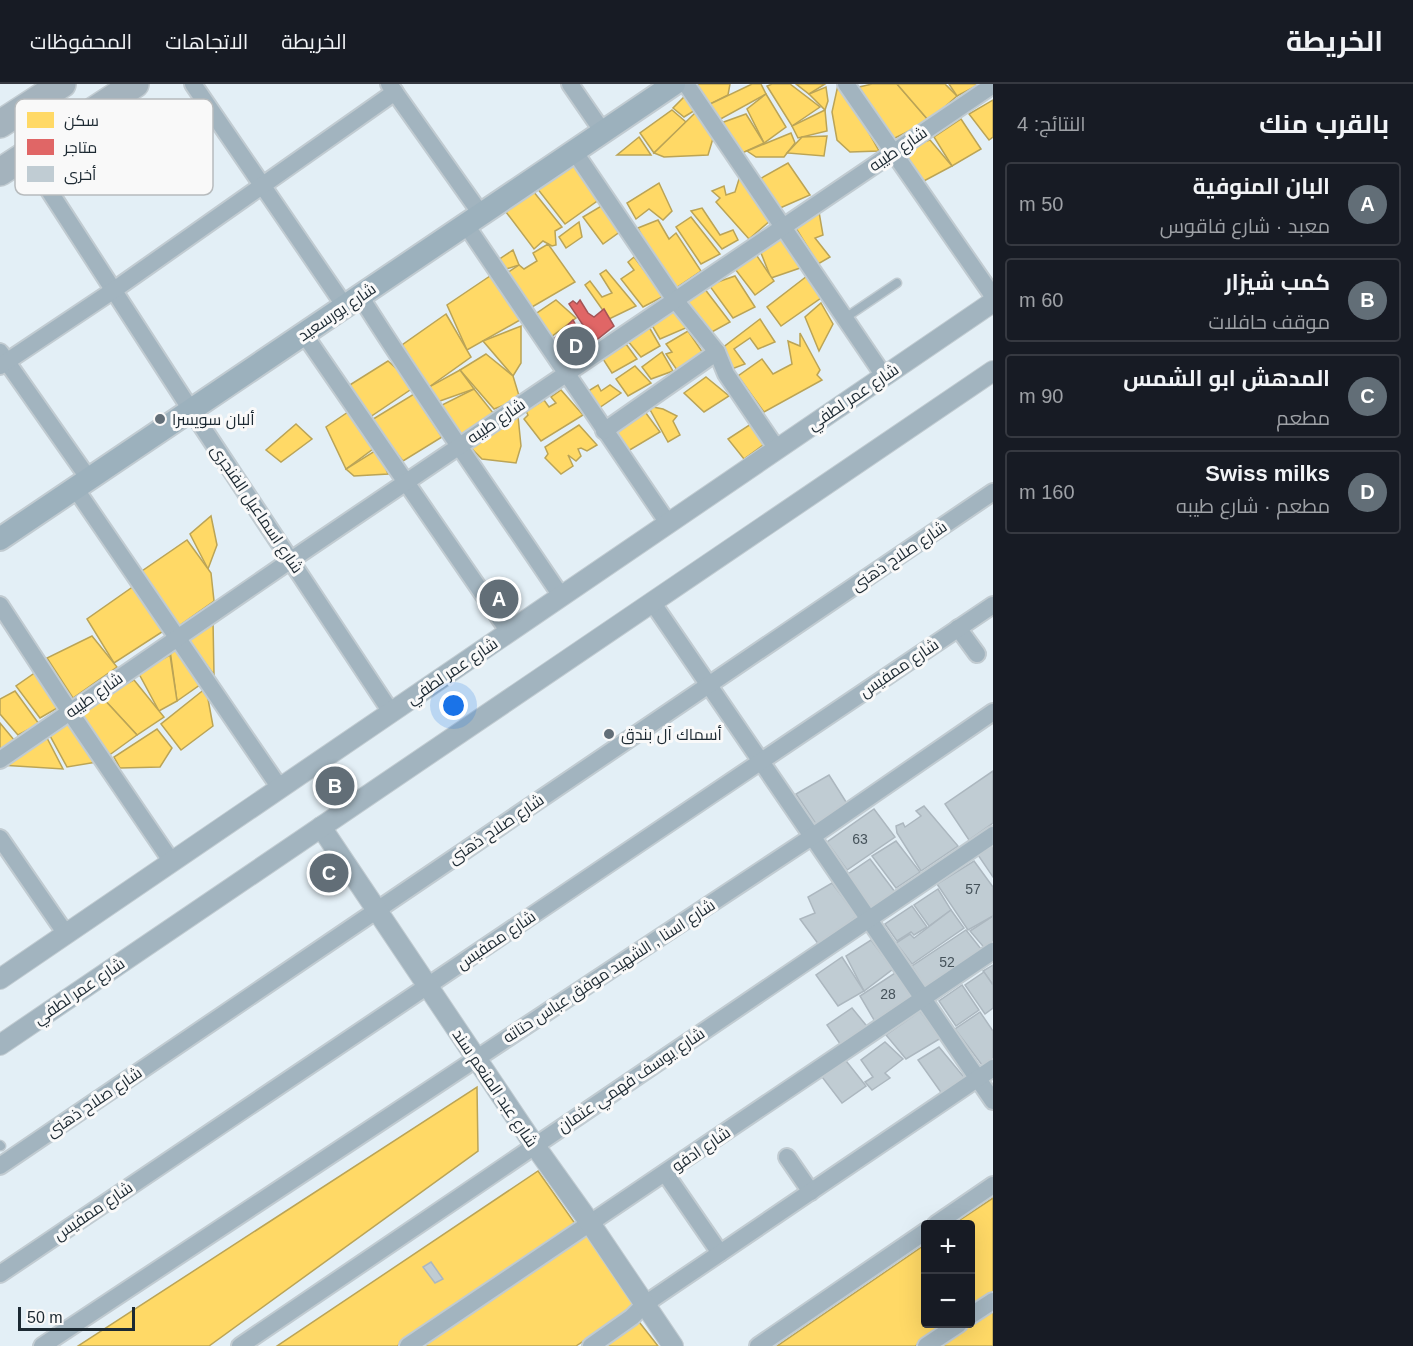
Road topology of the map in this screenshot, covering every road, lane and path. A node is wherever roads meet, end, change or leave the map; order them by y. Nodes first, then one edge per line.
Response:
1 (62, 84) edge
2 (135, 84) edge
3 (193, 84) edge
4 (570, 84) edge
5 (674, 84) edge
6 (686, 84) edge
7 (846, 84) edge
8 (993, 85) edge
9 (391, 86) edge
10 (39, 99) edge
11 (112, 99) edge
12 (203, 99) edge
13 (213, 113) edge
14 (15, 114) edge
15 (0, 124) edge
16 (603, 132) junction
17 (574, 151) junction
18 (893, 153) junction
19 (15, 162) edge
20 (0, 172) edge
21 (262, 185) junction
22 (52, 195) edge
23 (473, 220) junction
24 (783, 227) junction
25 (897, 283) dead end
26 (114, 290) junction
27 (993, 296) edge
28 (675, 300) junction
29 (352, 301) junction
30 (993, 302) edge
31 (845, 318) junction
32 (304, 334) junction
33 (717, 352) junction
34 (2, 360) edge
35 (993, 371) edge
36 (566, 374) junction
37 (884, 376) junction
38 (191, 410) junction
39 (604, 431) junction
40 (460, 446) junction
41 (777, 449) junction
42 (406, 482) junction
43 (82, 483) junction
44 (993, 492) edge
45 (668, 523) junction
46 (0, 539) edge
47 (291, 560) junction
48 (561, 596) junction
49 (652, 602) junction
50 (0, 605) edge
51 (993, 605) edge
52 (958, 628) junction
53 (508, 632) junction
54 (178, 638) junction
55 (977, 654) dead end
56 (709, 685) junction
57 (70, 712) junction
58 (391, 712) junction
59 (993, 712) edge
60 (0, 760) edge
61 (761, 761) junction
62 (280, 788) junction
63 (321, 827) junction
64 (993, 835) edge
65 (813, 836) junction
66 (0, 838) edge
67 (172, 862) junction
68 (377, 910) junction
69 (869, 919) junction
70 (66, 934) junction
71 (993, 951) edge
72 (0, 979) edge
73 (427, 987) junction
74 (923, 999) junction
75 (0, 1045) edge
76 (476, 1059) junction
77 (993, 1068) edge
78 (978, 1078) junction
79 (993, 1101) edge
80 (535, 1146) junction
81 (787, 1157) dead end
82 (0, 1166) edge
83 (664, 1173) junction
84 (993, 1185) edge
85 (811, 1192) junction
86 (942, 1220) edge
87 (590, 1223) junction
88 (921, 1234) edge
89 (720, 1253) junction
90 (0, 1274) edge
91 (993, 1301) edge
92 (645, 1304) junction
93 (975, 1313) edge
94 (952, 1328) edge
95 (42, 1346) edge
96 (240, 1346) edge
97 (408, 1346) edge
98 (591, 1346) edge
99 (674, 1346) edge
100 (758, 1346) edge
101 (926, 1346) edge

1 - 10 highway
2 - 11 highway
3 - 12 street
4 - 16 street
5 - 16 main road, شارع بورسعيد
6 - 24 street
7 - 18 street
8 - 18 street, شارع طيبه
9 - 21 street
9 - 23 street
13 - 21 street
14 - 15 highway
16 - 17 main road, شارع بورسعيد
17 - 23 main road, شارع بورسعيد
17 - 28 street
18 - 24 street, شارع طيبه
18 - 27 street
19 - 20 highway
21 - 26 street
21 - 29 street
22 - 26 street, شارع اسماعيل الفنجرى
23 - 29 main road, شارع بورسعيد
23 - 36 street
24 - 28 street, شارع طيبه
24 - 31 street
25 - 31 lane
26 - 34 street
26 - 38 street, شارع اسماعيل الفنجرى
28 - 33 street
28 - 36 street, شارع طيبه
29 - 32 main road, شارع بورسعيد
29 - 40 street
30 - 37 street, شارع عمر لطفي
31 - 37 street
32 - 38 main road, شارع بورسعيد
32 - 42 street
33 - 39 street
33 - 41 street
34 - 43 street
35 - 49 street, شارع عمر لطفي
36 - 39 street
36 - 40 street, شارع طيبه
37 - 41 street, شارع عمر لطفي
38 - 43 main road, شارع بورسعيد
38 - 47 street, شارع اسماعيل الفنجرى
39 - 45 street
40 - 42 street, شارع طيبه
40 - 48 street
41 - 45 street, شارع عمر لطفي
42 - 47 street, شارع طيبه
42 - 53 street
43 - 46 main road, شارع بورسعيد
43 - 54 street
44 - 56 street, شارع صلاح ذهنى
45 - 48 street, شارع عمر لطفي
47 - 54 street, شارع طيبه
47 - 58 street, شارع اسماعيل الفنجرى
48 - 53 street, شارع عمر لطفي
49 - 56 street
49 - 63 street, شارع عمر لطفي
50 - 57 street
51 - 52 street, شارع ممفيس
52 - 55 street
52 - 61 street, شارع ممفيس
53 - 58 street, شارع عمر لطفي
54 - 57 street, شارع طيبه
54 - 62 street
56 - 61 street
56 - 68 street, شارع صلاح ذهنى
57 - 60 street, شارع طيبه
57 - 67 street
58 - 62 street, شارع عمر لطفي
59 - 65 street, شارع اسنا , الشهيد موفق عباس حتاته
61 - 65 street
61 - 73 street, شارع ممفيس
62 - 67 street, شارع عمر لطفي
63 - 68 street, شارع عبد المنعم سند
63 - 75 street, شارع عمر لطفي
64 - 69 street, شارع يوسف فهمي عثمان
65 - 69 street
65 - 76 street, شارع اسنا , الشهيد موفق عباس حتاته
66 - 70 street
67 - 70 street, شارع عمر لطفي
68 - 73 street, شارع عبد المنعم سند
68 - 82 street, شارع صلاح ذهنى
69 - 74 street
69 - 80 street, شارع يوسف فهمي عثمان
70 - 72 street, شارع عمر لطفي
71 - 74 street, شارع ادفو
73 - 76 street, شارع عبد المنعم سند
73 - 90 street, شارع ممفيس
74 - 78 street
74 - 83 street, شارع ادفو
76 - 80 street, شارع عبد المنعم سند
76 - 95 street, شارع اسنا , الشهيد موفق عباس حتاته
77 - 78 street
78 - 79 street
78 - 85 street
80 - 87 street, شارع عبد المنعم سند
80 - 96 street, شارع يوسف فهمي عثمان
81 - 85 street
83 - 87 street, شارع ادفو
83 - 89 street
84 - 86 street
85 - 89 street
87 - 92 street, شارع عبد المنعم سند
87 - 97 street, شارع ادفو
88 - 100 street
89 - 92 street
91 - 93 street
92 - 98 street
92 - 99 street, شارع عبد المنعم سند
94 - 101 street

